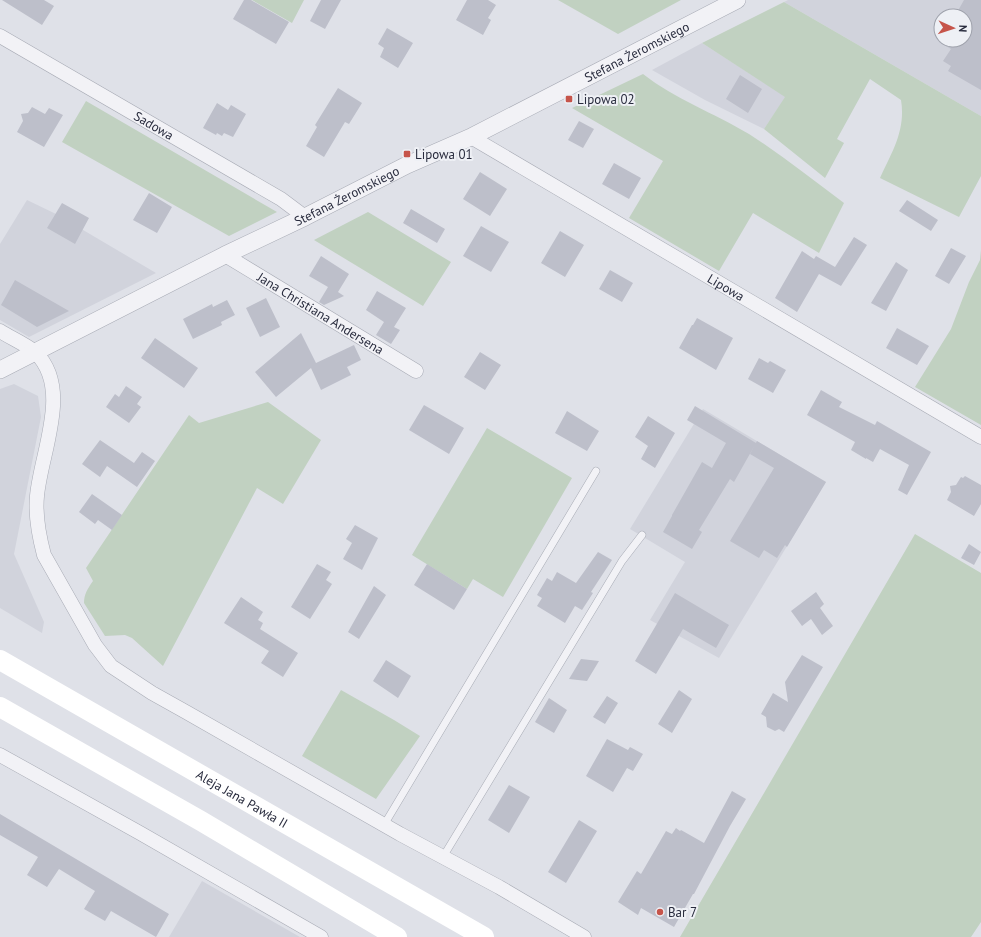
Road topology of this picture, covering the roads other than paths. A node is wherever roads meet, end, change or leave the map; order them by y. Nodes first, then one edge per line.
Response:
1 (737, 0) edge
2 (0, 36) edge
3 (471, 137) junction
4 (305, 217) junction
5 (225, 255) junction
6 (0, 331) edge
7 (36, 352) junction
8 (0, 370) edge
9 (416, 371) dead end
10 (981, 437) edge
11 (596, 471) dead end
12 (642, 535) dead end
13 (0, 660) edge
14 (0, 707) edge
15 (0, 755) edge
16 (384, 825) junction
17 (443, 857) junction
18 (321, 937) edge
19 (397, 937) edge
20 (484, 937) edge
21 (584, 937) edge

1 - 3 street, Stefana Żeromskiego
2 - 4 street, Sadowa
3 - 4 street, Stefana Żeromskiego
3 - 10 street, Lipowa
4 - 5 street, Stefana Żeromskiego
5 - 7 street, Stefana Żeromskiego
5 - 9 street, Jana Christiana Andersena
6 - 7 street
7 - 8 street, Stefana Żeromskiego
7 - 16 street
11 - 16 lane
12 - 17 lane
13 - 20 main road, Aleja Jana Pawła II
14 - 19 main road
15 - 18 street
16 - 17 street
17 - 21 street

